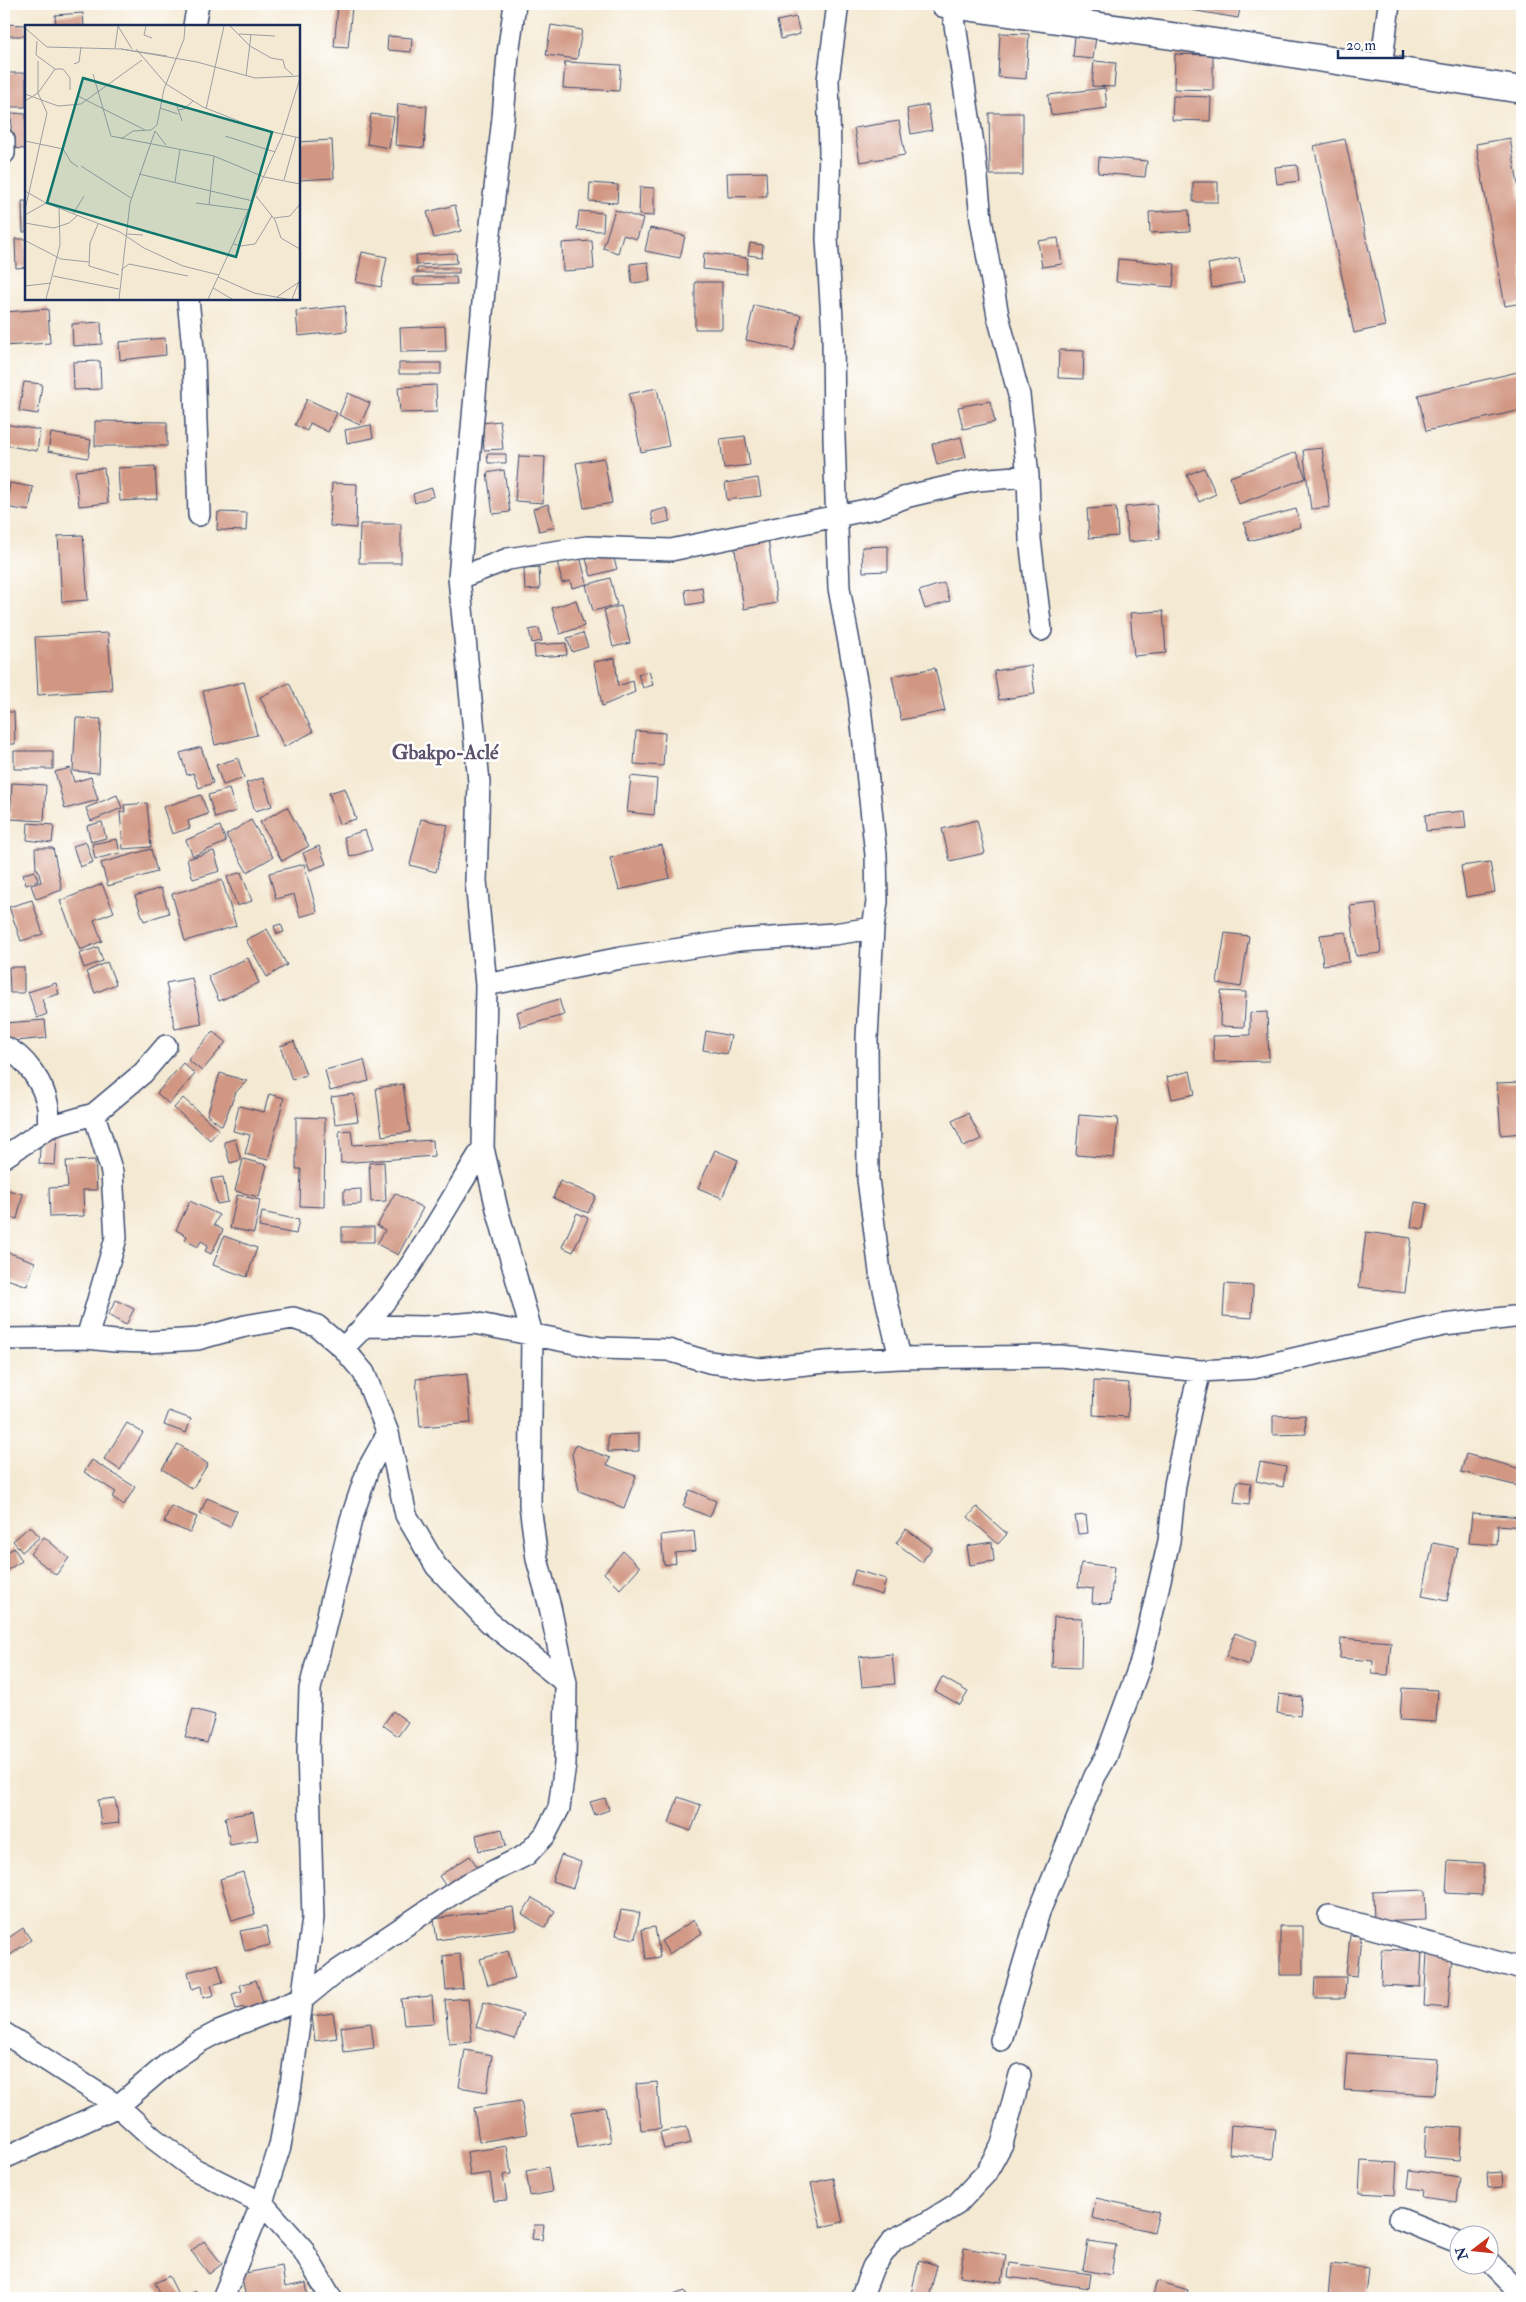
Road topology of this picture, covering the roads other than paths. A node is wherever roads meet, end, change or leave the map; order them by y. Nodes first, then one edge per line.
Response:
1 (198, 4) edge
2 (515, 4) edge
3 (838, 4) edge
4 (1388, 4) edge
5 (948, 5) edge
6 (194, 25) edge
7 (1381, 68) junction
8 (1522, 90) edge
9 (4, 140) edge
10 (4, 153) edge
11 (188, 300) edge
12 (1028, 476) junction
13 (199, 514) dead end
14 (837, 516) junction
15 (458, 578) junction
16 (1041, 630) dead end
17 (873, 928) junction
18 (486, 985) junction
19 (166, 1046) dead end
20 (4, 1047) edge
21 (94, 1114) junction
22 (49, 1127) junction
23 (482, 1148) junction
24 (4, 1158) edge
25 (1522, 1316) edge
26 (367, 1326) junction
27 (532, 1334) junction
28 (87, 1338) junction
29 (4, 1339) edge
30 (343, 1348) junction
31 (900, 1358) junction
32 (1200, 1371) junction
33 (388, 1433) junction
34 (566, 1683) junction
35 (1329, 1916) dead end
36 (1522, 1969) edge
37 (304, 1998) junction
38 (4, 2033) edge
39 (1001, 2040) dead end
40 (1020, 2075) dead end
41 (118, 2106) junction
42 (4, 2158) edge
43 (262, 2203) junction
44 (1400, 2219) dead end
45 (1448, 2238) edge
46 (1498, 2271) edge
47 (1522, 2295) edge
48 (223, 2298) edge
49 (331, 2298) edge
50 (861, 2298) edge

1 - 6 street
2 - 15 street
3 - 14 street
4 - 7 street
5 - 7 street
5 - 12 street
7 - 8 street
9 - 10 street
11 - 13 street
12 - 14 street
12 - 16 street
14 - 15 street
14 - 17 street
15 - 18 street
17 - 18 street
17 - 31 street
18 - 23 street
19 - 21 street
20 - 22 street
21 - 22 street
21 - 28 street
22 - 24 street
23 - 26 street
23 - 27 street
25 - 32 street
26 - 27 street
26 - 30 street
27 - 31 street
27 - 34 street
28 - 29 street
28 - 30 street
30 - 33 street
31 - 32 street
32 - 39 street
33 - 34 street
33 - 37 street
34 - 37 street
35 - 36 street
37 - 41 street
37 - 43 street
38 - 41 street
40 - 50 street
41 - 42 street
41 - 43 street
43 - 48 street
43 - 49 street
44 - 45 street
46 - 47 street

